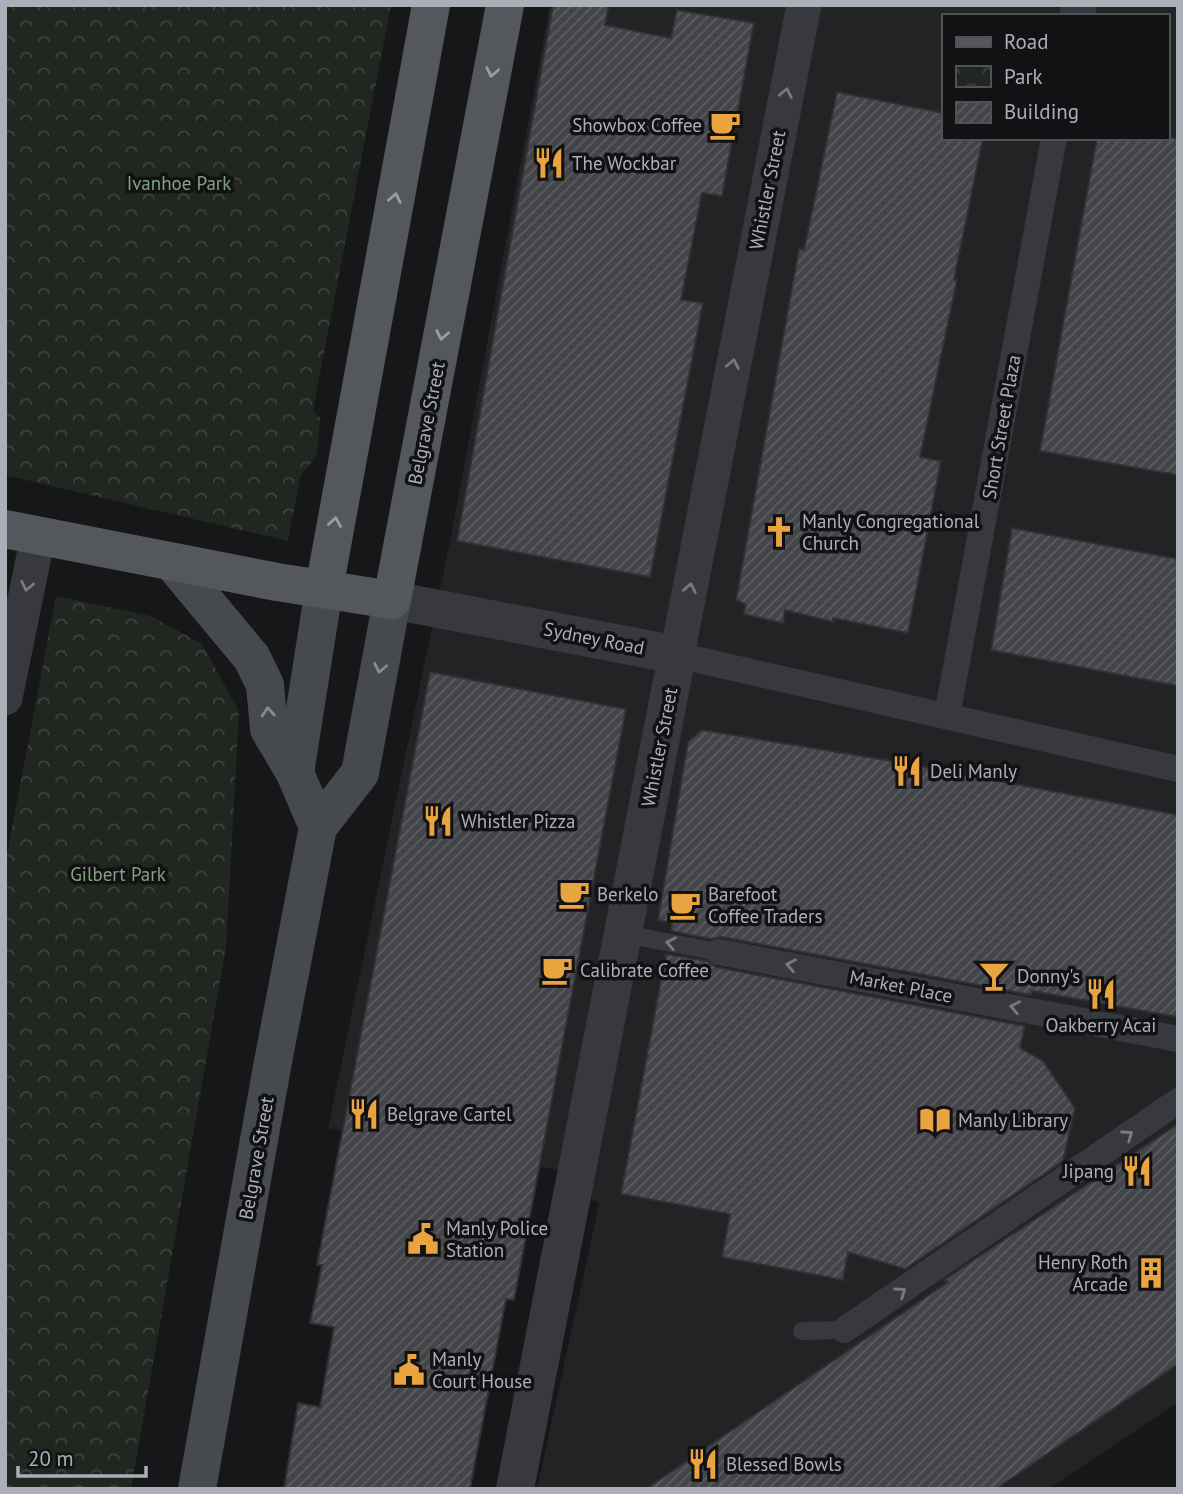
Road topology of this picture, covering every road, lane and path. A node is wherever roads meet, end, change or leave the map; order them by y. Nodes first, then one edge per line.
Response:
1 (431, 5) edge
2 (505, 5) edge
3 (804, 5) edge
4 (1054, 140) edge
5 (22, 532) edge
6 (173, 563) junction
7 (324, 589) junction
8 (392, 600) junction
9 (677, 655) junction
10 (5, 698) edge
11 (947, 716) junction
12 (1178, 769) edge
13 (295, 773) junction
14 (318, 827) junction
15 (624, 934) junction
16 (719, 952) joint
17 (1178, 1039) edge
18 (1178, 1101) edge
19 (844, 1330) joint
20 (802, 1332) dead end
21 (197, 1489) edge
22 (515, 1489) edge

7 -> 1 main road
2 -> 8 main road, Belgrave Street
9 -> 3 street, Whistler Street
4 - 11 street, Short Street Plaza
5 - 6 main road, Sydney Road
5 -> 10 street
6 - 7 main road, Sydney Road
13 -> 6 main road
7 - 8 main road, Sydney Road
7 - 13 main road
8 - 9 street, Sydney Road
8 -> 14 main road, Belgrave Street
9 - 11 street, Sydney Road
9 - 15 street, Whistler Street
11 - 12 street, Sydney Road
13 - 14 main road
14 - 21 main road, Belgrave Street
16 -> 15 lane, Market Place
15 - 22 street, Whistler Street
17 -> 16 street, Market Place
19 -> 18 street
19 - 20 lane

